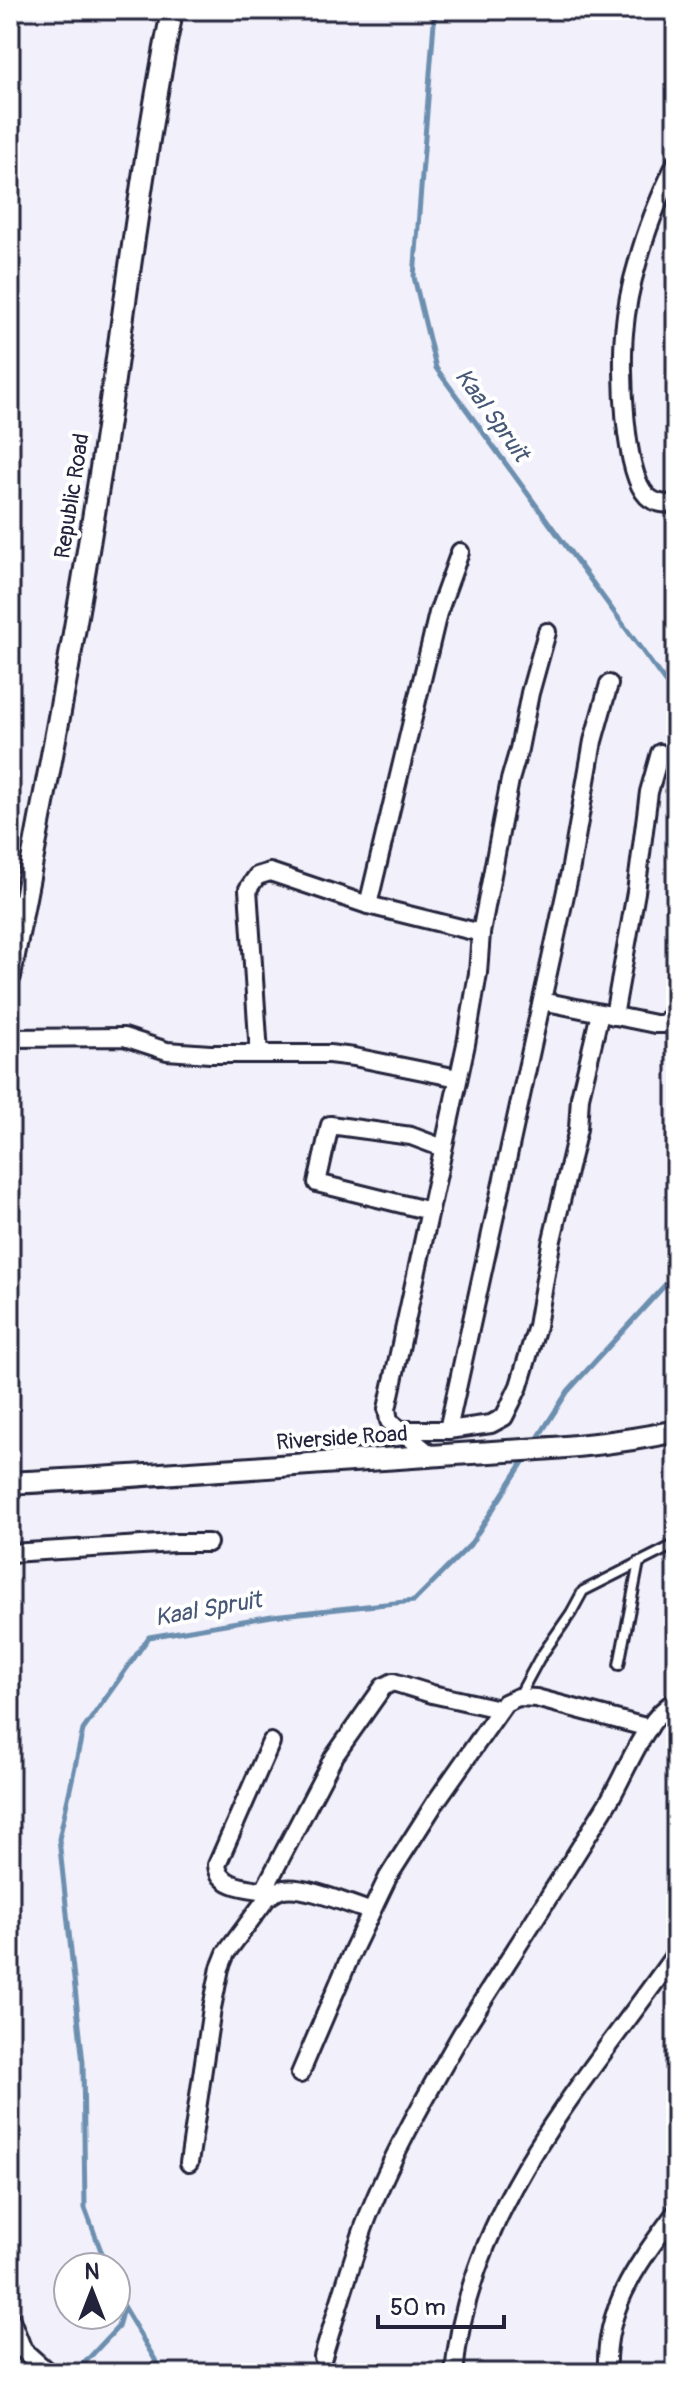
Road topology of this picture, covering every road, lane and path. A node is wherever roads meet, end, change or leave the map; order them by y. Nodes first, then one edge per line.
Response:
1 (172, 14) edge
2 (676, 163) edge
3 (676, 504) edge
4 (460, 552) dead end
5 (547, 632) dead end
6 (609, 684) dead end
7 (660, 753) dead end
8 (368, 905) junction
9 (481, 933) junction
10 (10, 976) edge
11 (542, 1001) junction
12 (676, 1010) edge
13 (607, 1014) junction
14 (10, 1038) edge
15 (259, 1054) junction
16 (458, 1078) junction
17 (443, 1148) junction
18 (430, 1211) junction
19 (400, 1430) junction
20 (448, 1430) junction
21 (676, 1431) edge
22 (431, 1455) junction
23 (10, 1483) edge
24 (208, 1543) dead end
25 (676, 1544) edge
26 (10, 1553) edge
27 (639, 1562) junction
28 (619, 1665) dead end
29 (518, 1697) junction
30 (676, 1701) edge
31 (499, 1709) junction
32 (649, 1728) junction
33 (271, 1742) dead end
34 (269, 1891) junction
35 (370, 1911) junction
36 (676, 1953) edge
37 (300, 2074) dead end
38 (189, 2163) dead end
39 (676, 2212) edge
40 (10, 2317) edge
41 (323, 2357) dead end
42 (49, 2373) edge
43 (454, 2373) edge
44 (607, 2373) edge

1 - 10 street, Republic Road
2 - 3 street
4 - 8 street
5 - 9 street
6 - 11 street
7 - 13 street
8 - 9 street
8 - 15 street
9 - 16 street
11 - 13 street
11 - 20 street
12 - 13 street
13 - 20 street
14 - 15 street
15 - 16 street
16 - 17 street
17 - 18 street
17 - 18 street
18 - 19 street
19 - 20 street
19 - 22 street
21 - 22 street, Riverside Road
22 - 23 street, Riverside Road
24 - 26 street
25 - 27 lane
27 - 28 lane
27 - 29 lane
29 - 31 street
29 - 32 street
30 - 32 street
31 - 34 street
31 - 35 street
32 - 41 street
33 - 34 street
34 - 35 street
34 - 38 street
35 - 37 street
36 - 43 street
39 - 44 street
40 - 42 street

